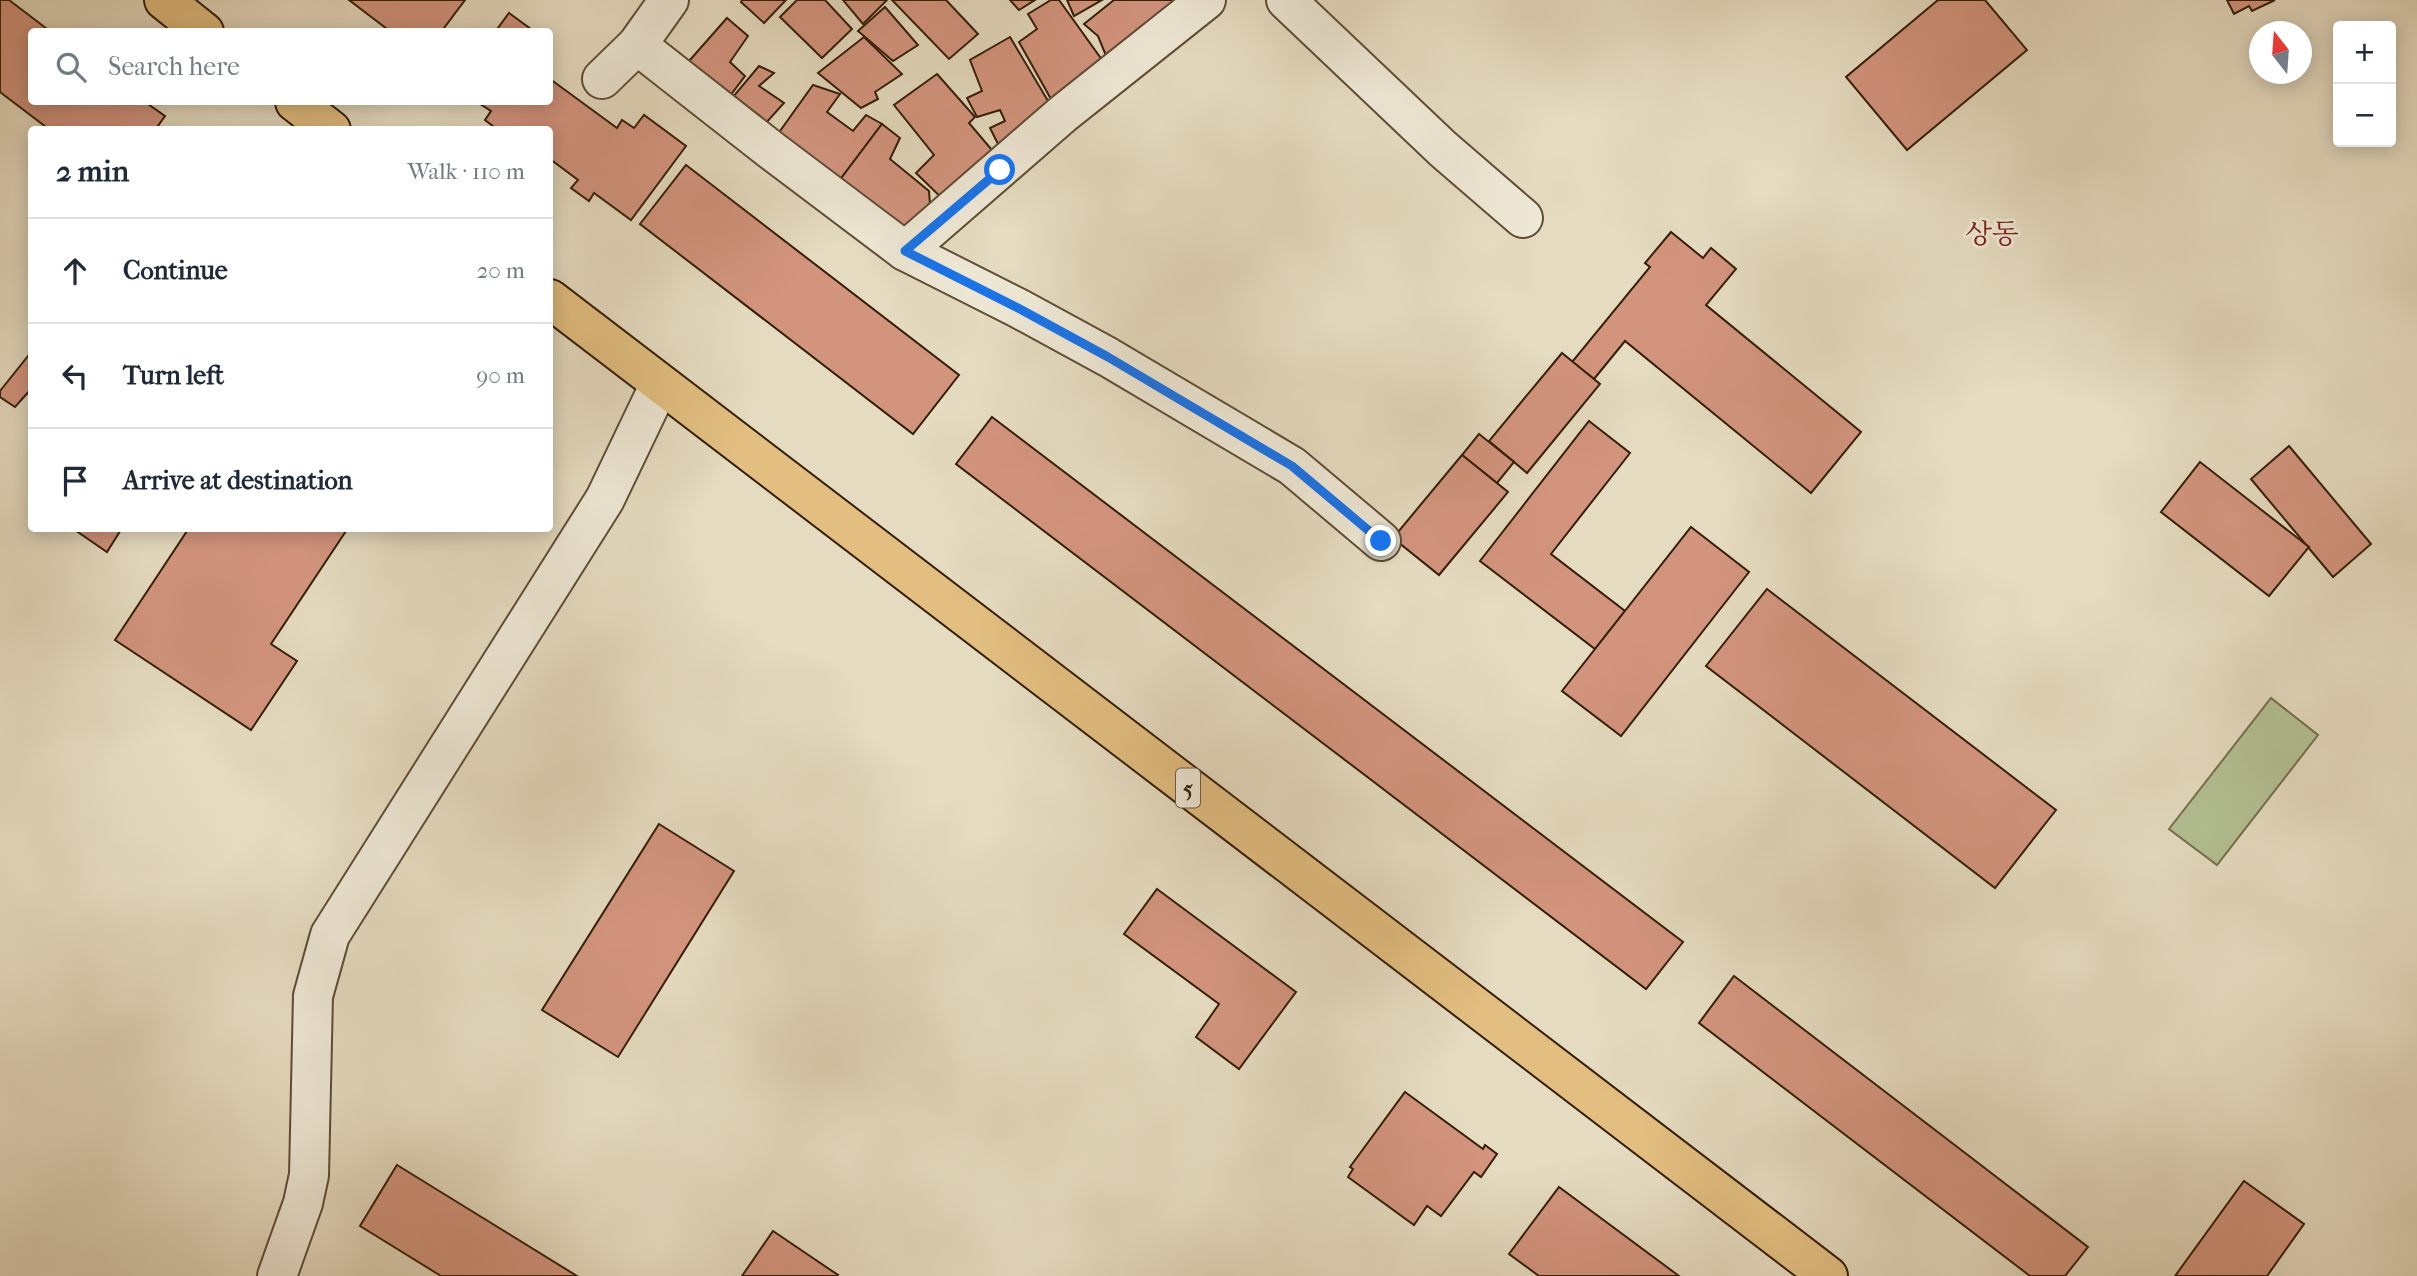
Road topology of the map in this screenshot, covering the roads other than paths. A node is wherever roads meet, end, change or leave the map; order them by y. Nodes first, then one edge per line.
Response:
1 (164, 0) edge
2 (669, 0) edge
3 (1206, 0) edge
4 (1286, 0) edge
5 (199, 28) edge
6 (637, 45) junction
7 (602, 79) dead end
8 (299, 105) edge
9 (326, 126) edge
10 (1523, 218) dead end
11 (905, 251) junction
12 (553, 301) edge
13 (660, 384) junction
14 (1381, 541) dead end
15 (276, 1275) edge
16 (1828, 1276) edge

1 - 5 highway
2 - 6 street
3 - 11 street
4 - 10 street
6 - 7 street
6 - 11 street
8 - 9 highway
11 - 14 street
12 - 13 highway, 5
13 - 15 street
13 - 16 highway, 5

